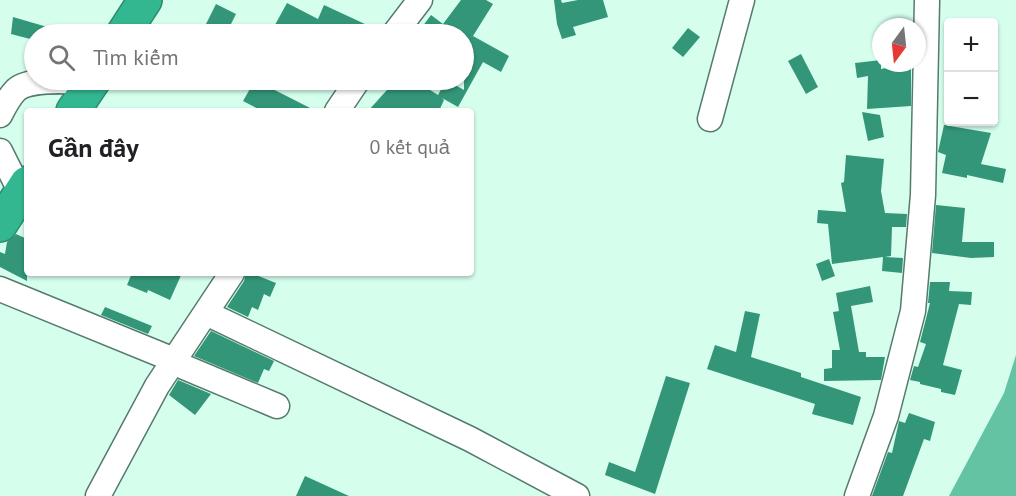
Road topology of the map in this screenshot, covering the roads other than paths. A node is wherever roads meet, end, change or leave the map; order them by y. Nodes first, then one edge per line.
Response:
1 (145, 0) edge
2 (420, 0) edge
3 (742, 0) edge
4 (927, 0) edge
5 (129, 24) edge
6 (402, 24) edge
7 (24, 86) edge
8 (87, 90) edge
9 (351, 90) edge
10 (75, 108) edge
11 (339, 108) edge
12 (0, 115) edge
13 (710, 119) dead end
14 (0, 151) edge
15 (24, 188) edge
16 (0, 225) edge
17 (230, 276) edge
18 (0, 289) edge
19 (206, 313) junction
20 (174, 360) junction
21 (278, 406) dead end
22 (98, 496) edge
23 (577, 496) edge
24 (857, 496) edge

1 - 5 highway
2 - 6 street
3 - 13 street
4 - 24 street
7 - 12 street
8 - 10 highway
9 - 11 street
14 - 15 street
15 - 16 highway
17 - 19 street
18 - 20 street
19 - 20 street
19 - 23 street
20 - 21 street
20 - 22 street

